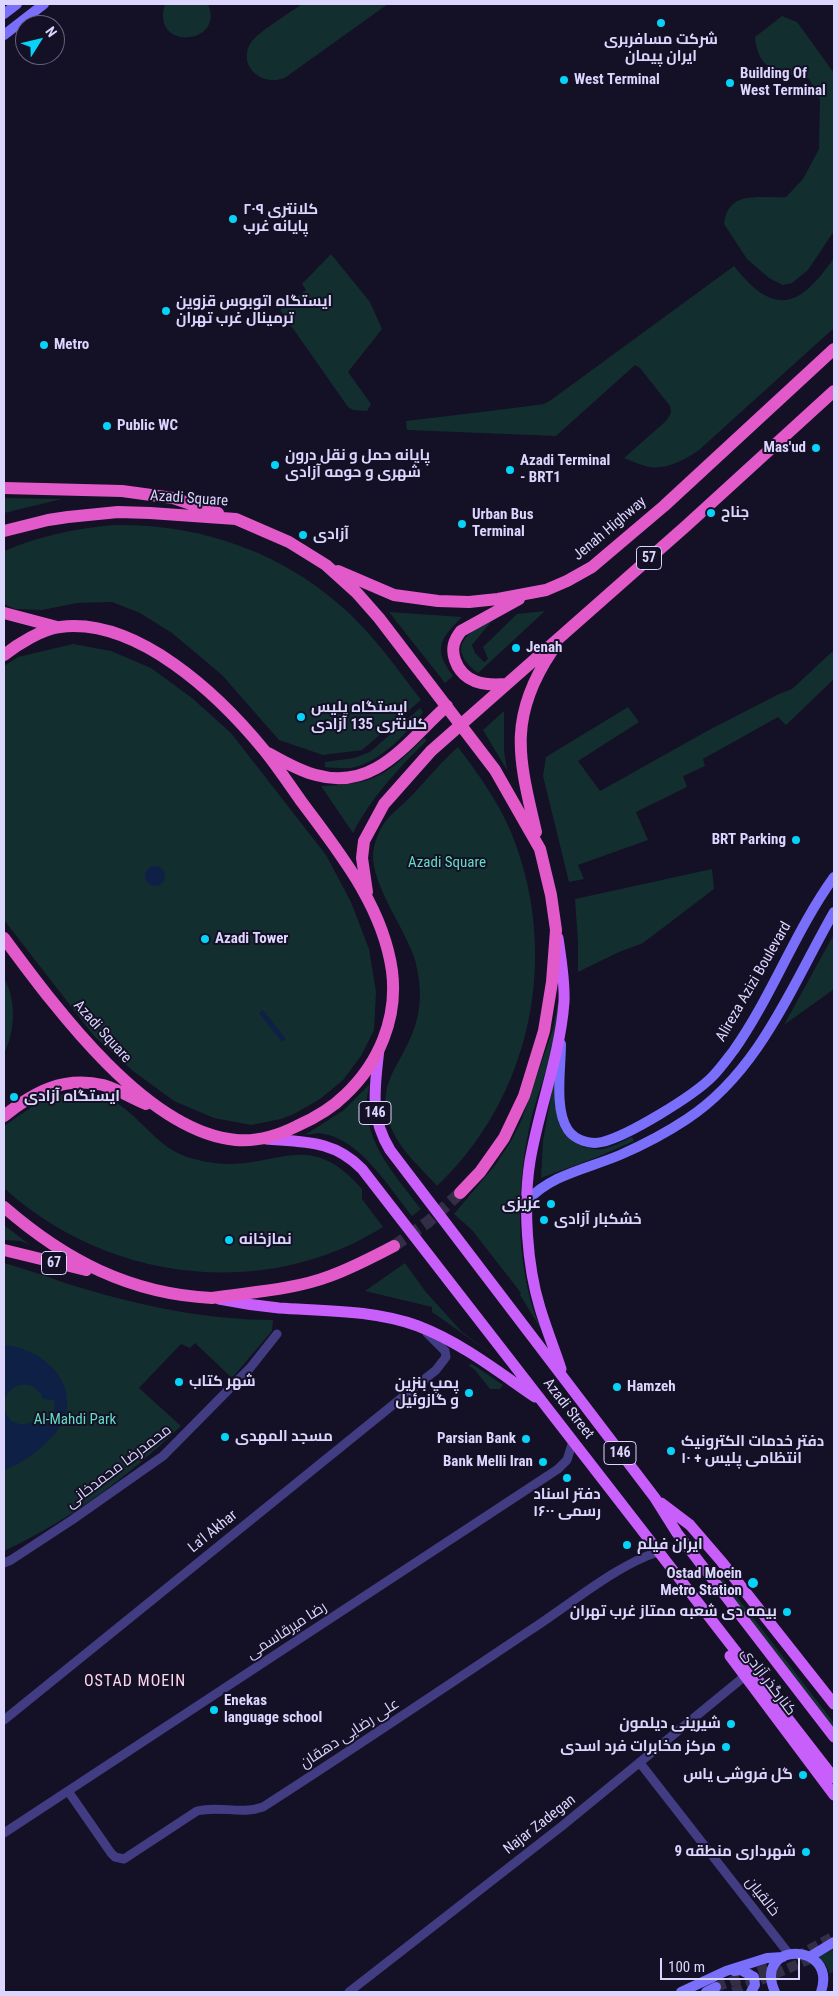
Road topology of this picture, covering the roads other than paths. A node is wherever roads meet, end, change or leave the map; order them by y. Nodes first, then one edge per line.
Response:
1 (17, 4) edge
2 (44, 4) edge
3 (4, 14) edge
4 (4, 35) edge
5 (834, 349) edge
6 (834, 391) edge
7 (4, 488) edge
8 (236, 519) junction
9 (4, 531) edge
10 (326, 566) junction
11 (528, 594) junction
12 (4, 613) edge
13 (58, 627) junction
14 (562, 636) junction
15 (4, 654) edge
16 (506, 684) junction
17 (447, 706) junction
18 (461, 724) junction
19 (265, 751) junction
20 (540, 849) junction
21 (834, 877) edge
22 (367, 896) junction
23 (834, 912) edge
24 (556, 930) junction
25 (4, 938) edge
26 (774, 981) junction
27 (790, 991) junction
28 (561, 1030) junction
29 (379, 1049) junction
30 (167, 1114) junction
31 (4, 1116) edge
32 (634, 1128) junction
33 (261, 1139) junction
34 (642, 1145) junction
35 (460, 1192) tunnel mouth
36 (527, 1201) junction
37 (4, 1207) edge
38 (394, 1246) tunnel mouth
39 (4, 1250) edge
40 (104, 1274) junction
41 (212, 1298) junction
42 (419, 1326) junction
43 (277, 1334) dead end
44 (565, 1380) junction
45 (543, 1402) junction
46 (573, 1441) junction
47 (655, 1498) junction
48 (658, 1552) junction
49 (4, 1562) edge
50 (683, 1584) junction
51 (745, 1676) junction
52 (834, 1704) edge
53 (4, 1720) edge
54 (834, 1737) edge
55 (640, 1763) junction
56 (834, 1778) edge
57 (68, 1791) junction
58 (834, 1795) edge
59 (4, 1833) edge
60 (834, 1942) edge
61 (786, 1955) junction
62 (811, 1956) junction
63 (726, 1971) junction
64 (834, 1978) edge
65 (716, 1988) dead end
66 (822, 1991) edge
67 (349, 1992) edge
68 (682, 1992) edge
69 (706, 1992) edge
70 (751, 1992) edge
71 (775, 1992) edge

1 - 3 main road
2 - 4 main road
5 - 11 highway, Jenah Highway / 57
6 - 14 highway, 57
7 - 8 highway
8 - 9 highway, Azadi Square
8 - 10 highway, Azadi Square
10 - 11 highway, Jenah Highway / 57
10 - 17 highway, Azadi Square
11 - 16 highway
12 - 13 highway
13 - 15 highway, Azadi Square
13 - 19 highway, Azadi Square
14 - 16 highway, 57
14 - 20 highway
16 - 18 highway, 57
17 - 18 highway, Azadi Square
17 - 19 highway
18 - 20 highway, Azadi Square
18 - 22 highway
19 - 22 highway, Azadi Square
20 - 24 highway, Azadi Square
21 - 26 main road, Alireza Azizi Boulevard
22 - 29 highway, Azadi Square
23 - 27 main road
24 - 28 main road
24 - 35 highway, Azadi Square
25 - 30 highway, Azadi Square
26 - 27 main road
26 - 32 main road, Alireza Azizi Boulevard
27 - 34 main road
28 - 32 main road, Alireza Azizi Boulevard
28 - 36 main road
29 - 33 highway, Azadi Square
29 - 44 main road, Azadi Street / 146
30 - 31 highway
30 - 33 highway, Azadi Square
32 - 34 main road
33 - 45 main road, Azadi Street / 146
34 - 36 main road
36 - 44 main road
37 - 40 highway
38 - 41 highway
39 - 40 highway, 67
40 - 41 highway
41 - 42 main road
42 - 45 main road
42 - 53 street, La'l Akhar
43 - 49 street, محمدرضا محمدخانی
44 - 47 main road, Azadi Street / 146
45 - 46 main road, Azadi Street / 146
46 - 48 main road, Azadi Street / 146
46 - 57 street, رضا میرقاسمی
47 - 52 main road
47 - 54 main road, Azadi Street / 146
48 - 50 main road, Azadi Street / 146
48 - 57 street, علی رضایی دهقان
50 - 51 main road, کنارگذر آزادی
50 - 56 main road, Azadi Street / 146
51 - 55 street, Najar Zadegan
51 - 58 main road, کنارگذر آزادی
55 - 61 street, خالقیان
55 - 67 street, Najar Zadegan
57 - 59 street, رضا میرقاسمی
60 - 62 main road
61 - 62 main road
61 - 63 main road
61 - 71 main road
62 - 66 main road
63 - 68 main road
63 - 70 main road
64 - 66 main road
65 - 69 main road

